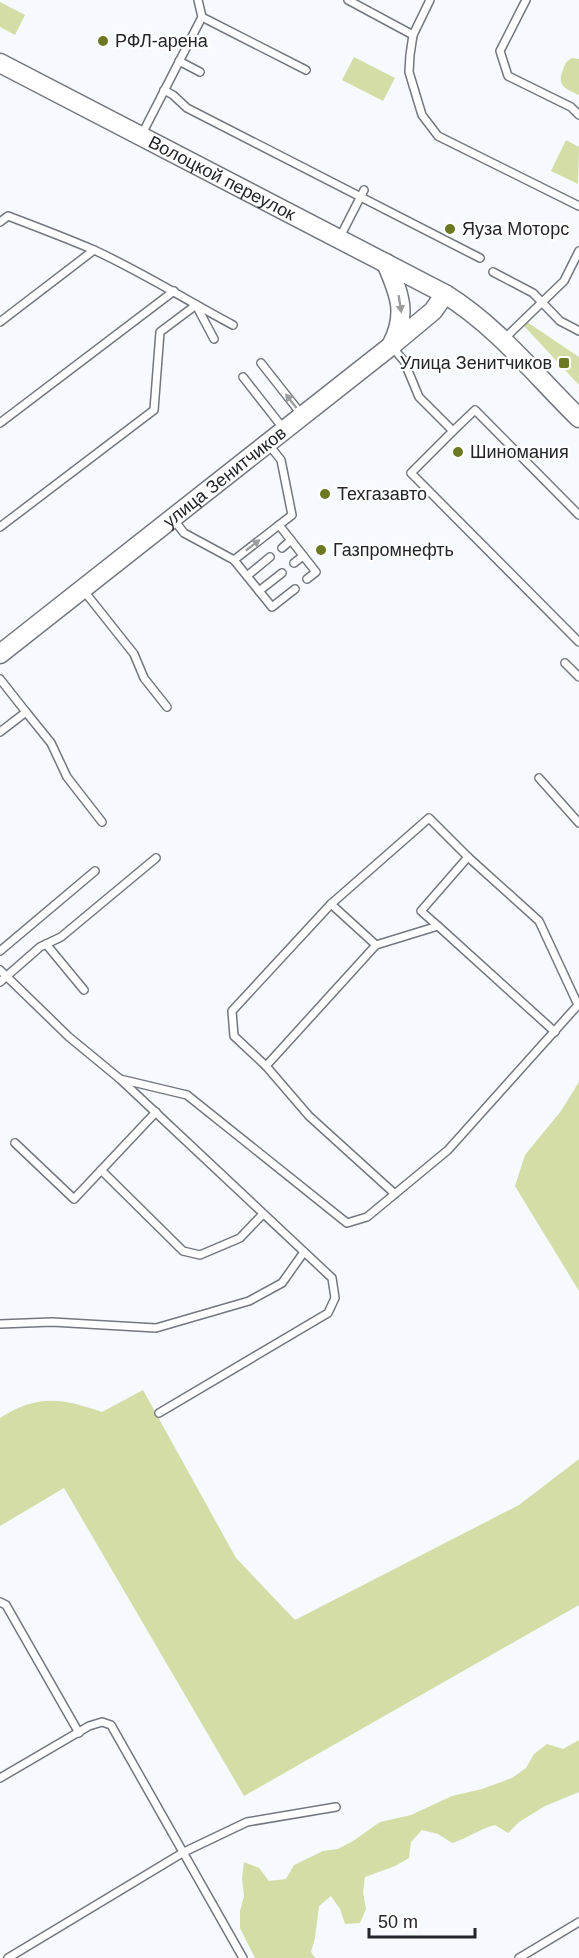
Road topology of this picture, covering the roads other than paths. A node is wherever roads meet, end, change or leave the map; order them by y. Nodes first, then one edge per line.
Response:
1 (198, 0) edge
2 (348, 0) edge
3 (430, 0) edge
4 (526, 0) edge
5 (202, 17) junction
6 (413, 35) junction
7 (179, 61) junction
8 (0, 63) edge
9 (306, 70) dead end
10 (200, 72) dead end
11 (164, 90) junction
12 (579, 115) edge
13 (141, 136) junction
14 (362, 194) junction
15 (579, 206) edge
16 (0, 212) edge
17 (8, 216) junction
18 (0, 222) edge
19 (339, 239) junction
20 (94, 250) junction
21 (579, 251) edge
22 (480, 258) dead end
23 (386, 263) junction
24 (493, 272) dead end
25 (174, 291) junction
26 (445, 294) junction
27 (542, 302) junction
28 (196, 305) junction
29 (0, 322) edge
30 (233, 325) dead end
31 (579, 331) edge
32 (214, 339) dead end
33 (503, 340) junction
34 (391, 346) junction
35 (261, 363) dead end
36 (243, 377) dead end
37 (577, 412) edge
38 (303, 416) junction
39 (0, 423) edge
40 (285, 430) junction
41 (453, 431) junction
42 (268, 443) junction
43 (579, 515) edge
44 (173, 518) junction
45 (279, 525) junction
46 (0, 527) edge
47 (291, 540) junction
48 (282, 548) dead end
49 (303, 556) junction
50 (270, 557) dead end
51 (234, 560) junction
52 (294, 563) dead end
53 (282, 573) dead end
54 (247, 576) junction
55 (307, 579) dead end
56 (82, 589) junction
57 (295, 589) dead end
58 (259, 591) junction
59 (579, 642) edge
60 (0, 654) edge
61 (565, 663) dead end
62 (579, 677) edge
63 (0, 679) edge
64 (167, 707) dead end
65 (26, 712) junction
66 (0, 732) edge
67 (539, 778) dead end
68 (102, 822) dead end
69 (579, 823) edge
70 (468, 857) junction
71 (156, 858) dead end
72 (95, 871) dead end
73 (331, 904) junction
74 (438, 926) junction
75 (46, 944) junction
76 (376, 945) junction
77 (0, 951) edge
78 (0, 970) edge
79 (6, 976) junction
80 (0, 982) edge
81 (84, 990) dead end
82 (555, 1032) junction
83 (266, 1066) junction
84 (120, 1078) junction
85 (156, 1112) junction
86 (15, 1143) dead end
87 (101, 1170) junction
88 (395, 1194) junction
89 (263, 1214) junction
90 (304, 1252) junction
91 (0, 1324) edge
92 (159, 1413) dead end
93 (0, 1602) edge
94 (78, 1733) junction
95 (0, 1778) edge
96 (336, 1807) dead end
97 (184, 1852) junction
98 (579, 1922) edge
99 (8, 1958) edge
100 (243, 1958) edge
101 (519, 1958) edge

1 - 5 lane
2 - 6 lane
3 - 6 lane
4 - 12 lane
5 - 7 lane
5 - 9 lane
6 - 15 lane
7 - 10 lane
7 - 11 lane
8 - 13 street, Волоцкой переулок
11 - 13 lane
11 - 14 lane
13 - 19 street, Волоцкой переулок
14 - 19 lane
14 - 22 lane
16 - 17 lane
17 - 18 lane
17 - 20 lane
19 - 23 street, Волоцкой переулок
20 - 25 lane
20 - 29 lane
21 - 27 lane
23 - 26 street, Волоцкой переулок
23 -> 34 street
24 - 27 lane
25 - 28 lane
25 - 39 lane
26 - 33 street, Волоцкой переулок
26 - 34 street, улица Зенитчиков
27 - 31 lane
27 - 33 lane
28 - 30 lane
28 - 32 lane
28 - 46 lane
33 - 37 street, Волоцкой переулок
34 - 38 street, улица Зенитчиков
34 - 41 lane
38 -> 35 lane
36 - 40 lane
38 - 40 street, улица Зенитчиков
40 - 42 street, улица Зенитчиков
41 - 43 lane
41 - 59 lane
42 - 44 street, улица Зенитчиков
42 - 45 lane
44 - 51 lane
44 - 56 street, улица Зенитчиков
45 - 47 lane
51 -> 45 lane
47 - 48 lane
47 - 49 lane
49 - 52 lane
49 - 55 lane
50 - 54 lane
51 - 54 lane
53 - 58 lane
54 - 58 lane
56 - 60 street, улица Зенитчиков
56 - 64 lane
57 - 58 lane
61 - 62 lane
63 - 65 lane
65 - 66 lane
65 - 68 lane
67 - 69 lane
70 - 73 lane
70 - 74 lane
70 - 82 lane
71 - 75 lane
72 - 77 lane
73 - 76 lane
73 - 83 lane
74 - 76 lane
74 - 82 lane
75 - 79 lane
75 - 81 lane
76 - 83 lane
78 - 79 lane
79 - 80 lane
79 - 84 lane
82 - 88 lane
83 - 88 lane
84 - 85 lane
84 - 88 lane
85 - 87 lane
85 - 89 lane
86 - 87 lane
87 - 89 lane
89 - 90 lane
90 - 91 lane
90 - 92 lane
93 - 94 lane
94 - 95 lane
94 - 97 lane
96 - 97 lane
97 - 99 lane
97 - 100 lane
98 - 101 lane

